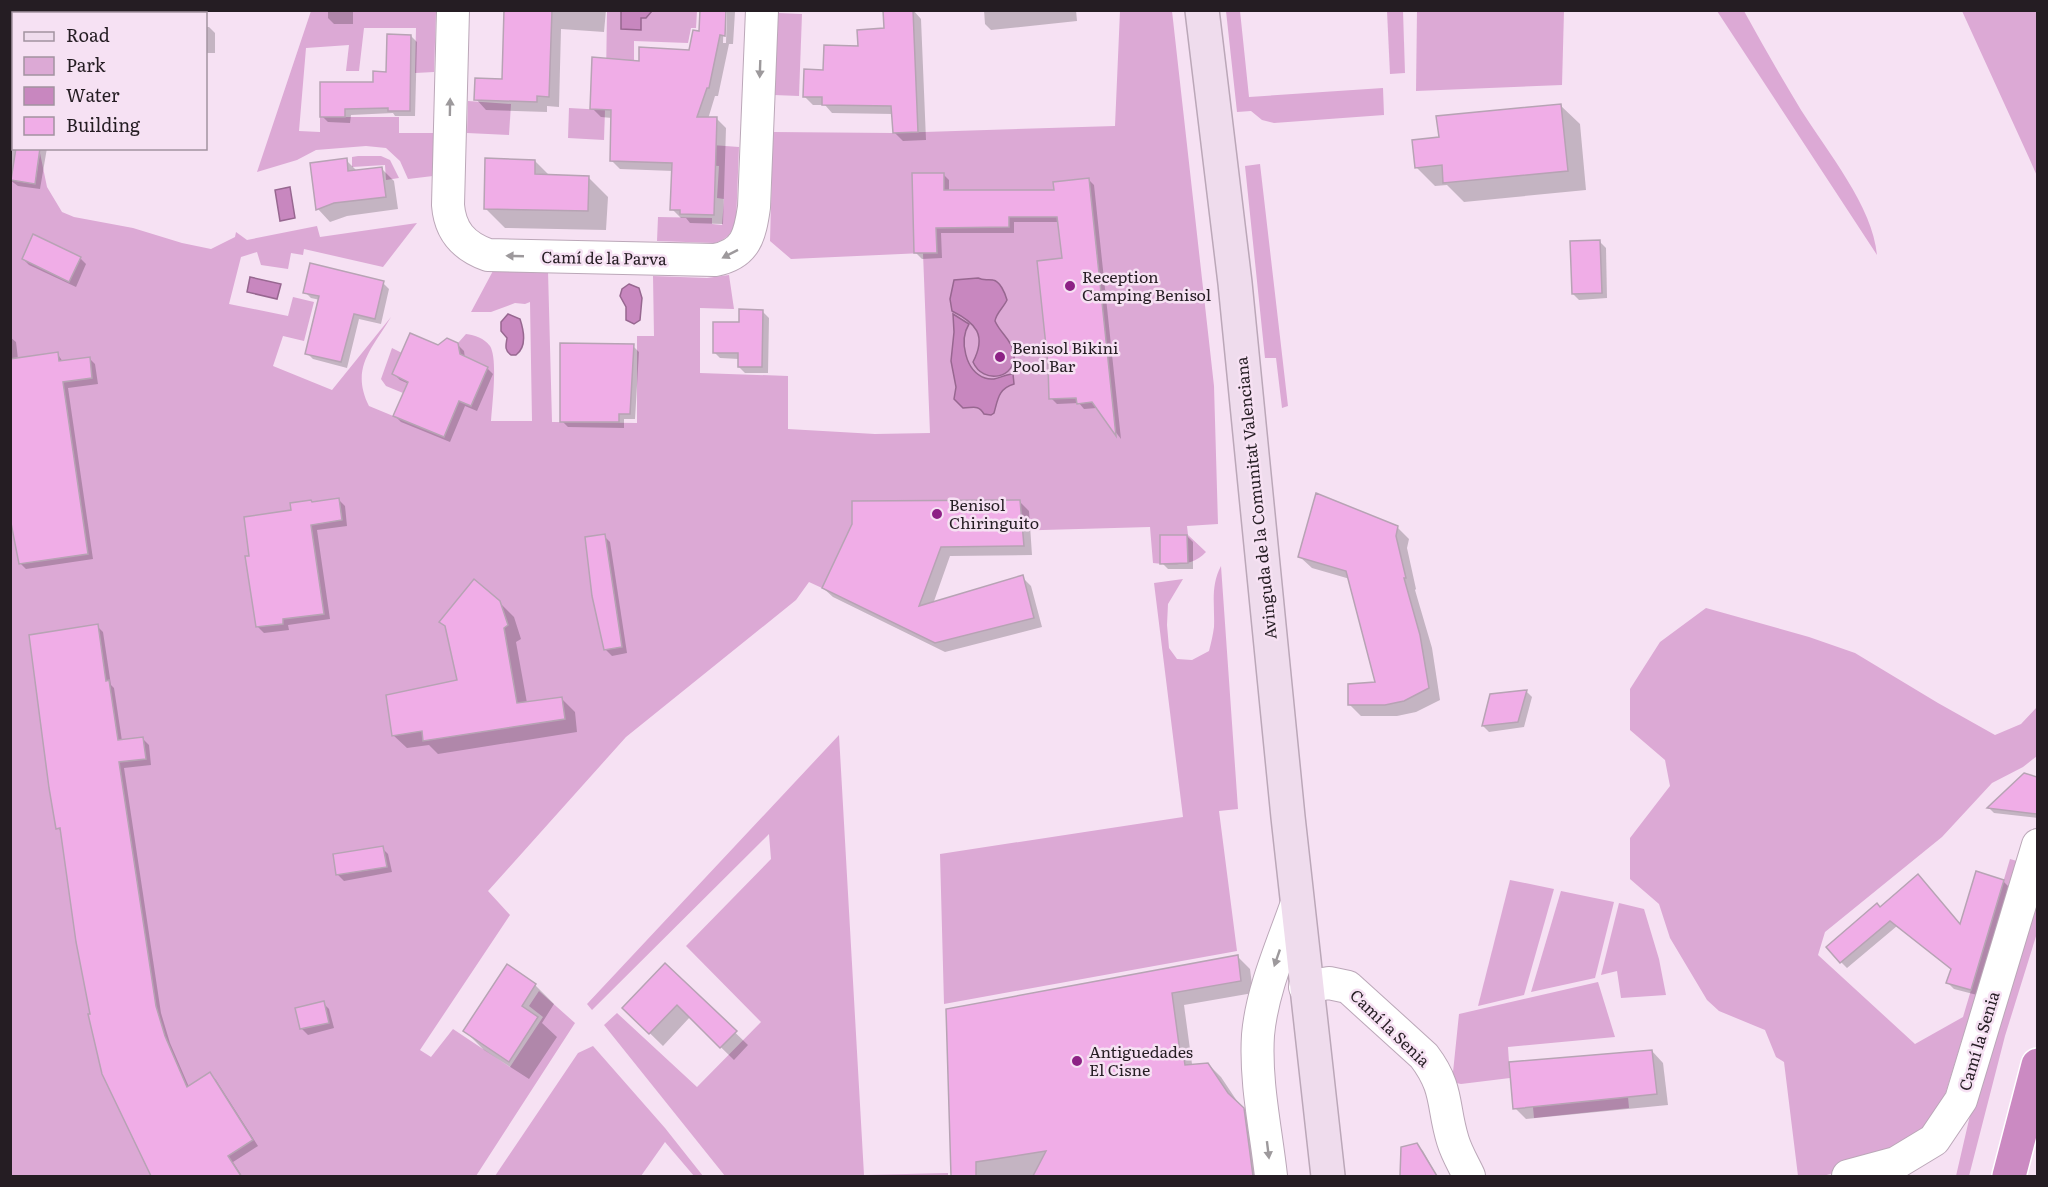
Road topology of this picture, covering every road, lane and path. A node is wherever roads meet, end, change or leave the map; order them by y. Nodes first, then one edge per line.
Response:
1 (453, 10) edge
2 (762, 10) edge
3 (1202, 10) edge
4 (2037, 845) edge
5 (1296, 903) junction
6 (1305, 987) junction
7 (2033, 1078) edge
8 (1271, 1176) edge
9 (1328, 1176) edge
10 (1469, 1176) edge
11 (1848, 1176) edge
12 (1993, 1176) edge
13 (2009, 1176) edge

2 -> 1 street, Camí de la Parva
3 - 5 main road, Avinguda de la Comunitat Valenciana
4 - 11 street, Camí la Senia
5 - 6 main road, Avinguda de la Comunitat Valenciana
5 -> 8 street
6 - 9 main road, Avinguda de la Comunitat Valenciana
6 - 10 street, Camí la Senia
7 - 12 highway
7 - 13 highway

